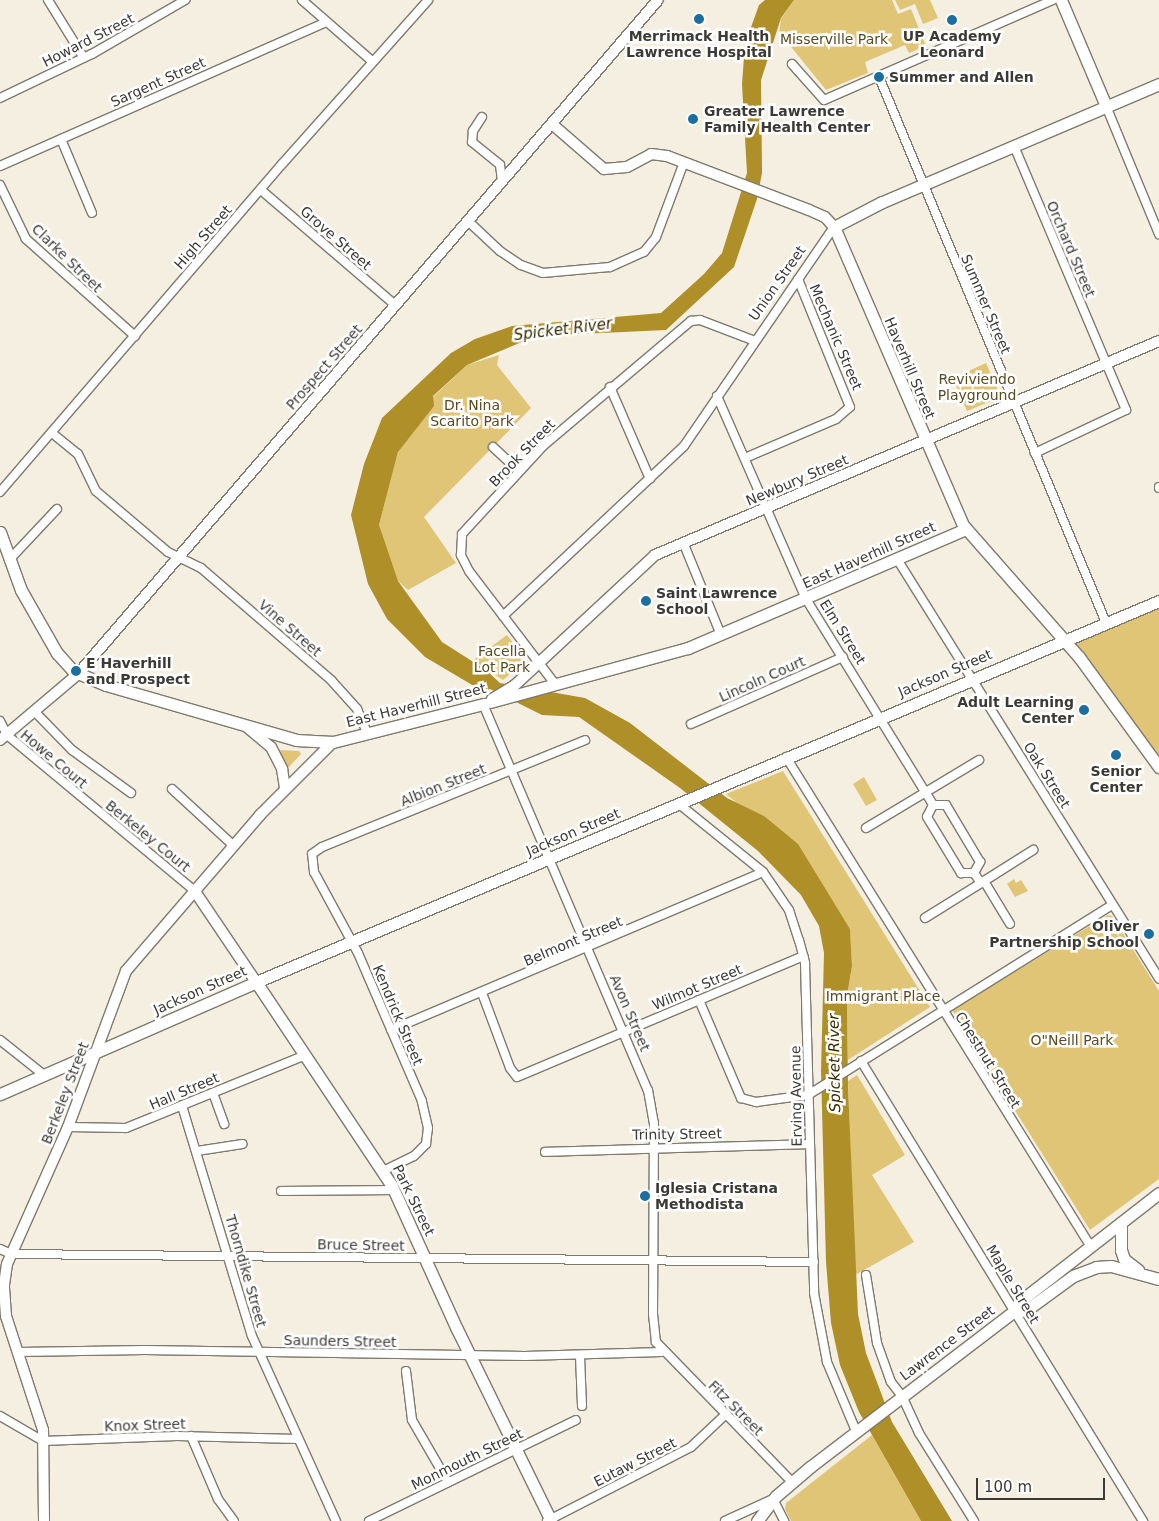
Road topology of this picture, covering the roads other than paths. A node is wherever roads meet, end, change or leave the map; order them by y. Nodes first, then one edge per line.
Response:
1 (48, 0) edge
2 (185, 0) edge
3 (302, 0) edge
4 (428, 0) edge
5 (658, 0) edge
6 (1053, 0) edge
7 (1061, 0) edge
8 (327, 22) junction
9 (84, 58) junction
10 (372, 61) junction
11 (792, 64) dead end
12 (879, 77) junction
13 (1159, 84) edge
14 (0, 98) edge
15 (1106, 106) junction
16 (482, 116) dead end
17 (552, 124) junction
18 (61, 139) junction
19 (1014, 146) junction
20 (684, 162) junction
21 (0, 166) edge
22 (502, 182) junction
23 (0, 185) edge
24 (922, 185) junction
25 (260, 190) junction
26 (92, 213) dead end
27 (468, 221) junction
28 (834, 227) junction
29 (1159, 234) edge
30 (798, 279) junction
31 (395, 305) junction
32 (135, 336) junction
33 (755, 340) junction
34 (1159, 341) edge
35 (1106, 363) junction
36 (610, 387) junction
37 (718, 396) junction
38 (1013, 402) junction
39 (52, 432) junction
40 (925, 441) junction
41 (493, 447) dead end
42 (1035, 453) junction
43 (744, 458) junction
44 (520, 472) junction
45 (650, 479) junction
46 (0, 492) edge
47 (766, 508) junction
48 (57, 509) dead end
49 (966, 529) junction
50 (0, 532) edge
51 (683, 542) junction
52 (180, 557) junction
53 (897, 559) junction
54 (9, 560) junction
55 (806, 599) junction
56 (1159, 600) edge
57 (503, 616) junction
58 (1106, 622) junction
59 (721, 635) junction
60 (1064, 640) junction
61 (843, 657) junction
62 (535, 664) junction
63 (78, 674) junction
64 (972, 678) junction
65 (551, 686) junction
66 (487, 702) junction
67 (35, 712) junction
68 (881, 717) junction
69 (0, 722) edge
70 (691, 724) dead end
71 (248, 728) junction
72 (367, 733) junction
73 (3, 738) edge
74 (585, 740) dead end
75 (332, 742) junction
76 (786, 757) junction
77 (979, 760) dead end
78 (1159, 768) edge
79 (512, 770) junction
80 (285, 788) junction
81 (172, 789) dead end
82 (925, 792) junction
83 (130, 793) dead end
84 (86, 802) joint
85 (682, 802) junction
86 (933, 805) junction
87 (866, 828) dead end
88 (233, 846) junction
89 (1033, 850) dead end
90 (312, 854) joint
91 (550, 858) junction
92 (763, 872) junction
93 (974, 873) junction
94 (982, 882) junction
95 (194, 890) junction
96 (1112, 905) junction
97 (925, 918) dead end
98 (1010, 924) dead end
99 (353, 942) junction
100 (589, 948) junction
101 (803, 956) junction
102 (1159, 979) edge
103 (256, 982) junction
104 (482, 993) junction
105 (699, 1000) junction
106 (942, 1010) junction
107 (391, 1030) junction
108 (624, 1032) junction
109 (0, 1040) edge
110 (97, 1052) junction
111 (306, 1055) junction
112 (861, 1061) junction
113 (44, 1075) junction
114 (213, 1093) junction
115 (0, 1094) edge
116 (808, 1095) junction
117 (182, 1106) junction
118 (224, 1124) dead end
119 (68, 1127) junction
120 (242, 1144) dead end
121 (809, 1144) junction
122 (654, 1147) junction
123 (198, 1151) junction
124 (545, 1152) dead end
125 (383, 1170) junction
126 (394, 1190) junction
127 (282, 1191) dead end
128 (1159, 1193) edge
129 (1121, 1224) junction
130 (1090, 1247) junction
131 (0, 1249) edge
132 (11, 1254) junction
133 (228, 1255) junction
134 (425, 1258) junction
135 (654, 1261) junction
136 (814, 1262) junction
137 (1142, 1274) junction
138 (866, 1275) dead end
139 (1159, 1278) edge
140 (1015, 1310) junction
141 (18, 1352) junction
142 (259, 1352) junction
143 (662, 1352) junction
144 (470, 1356) junction
145 (580, 1356) junction
146 (406, 1371) dead end
147 (902, 1396) junction
148 (582, 1406) dead end
149 (726, 1414) junction
150 (0, 1416) edge
151 (576, 1420) dead end
152 (859, 1429) junction
153 (191, 1436) junction
154 (298, 1439) junction
155 (44, 1441) junction
156 (516, 1449) junction
157 (448, 1482) junction
158 (792, 1482) junction
159 (773, 1499) junction
160 (550, 1520) edge
161 (44, 1521) edge
162 (234, 1521) edge
163 (336, 1521) edge
164 (369, 1521) edge
165 (725, 1521) edge
166 (757, 1521) edge
167 (784, 1521) edge
168 (974, 1521) edge
169 (1142, 1521) edge

1 - 9 street
2 - 9 street, Howard Street
3 - 8 street
4 - 10 street, High Street
5 - 17 street, Prospect Street
6 - 12 street
7 - 15 main road
8 - 10 street
8 - 18 street, Sargent Street
9 - 14 street, Howard Street
10 - 25 street, High Street
11 - 12 street
12 - 24 street, Summer Street
13 - 15 main road, Union Street
15 - 19 main road, Union Street
15 - 29 street
16 - 22 street
17 - 20 street
17 - 22 street, Prospect Street
18 - 21 street, Sargent Street
18 - 26 street
19 - 24 main road, Union Street
19 - 35 street, Orchard Street
20 - 27 street
20 - 28 street
22 - 27 street, Prospect Street
23 - 32 street, Clarke Street
24 - 28 main road, Union Street
24 - 38 street, Summer Street
25 - 31 street, Grove Street
25 - 32 street, High Street
27 - 31 street, Prospect Street
28 - 30 street, Union Street
28 - 40 main road, Haverhill Street
30 - 33 street, Union Street
30 - 43 street, Mechanic Street
31 - 52 street, Prospect Street
32 - 39 street, High Street
33 - 36 street, Brook Street
33 - 37 street, Union Street
34 - 35 street, Newbury Street
35 - 38 street, Newbury Street
35 - 42 street, Orchard Street
36 - 44 street, Brook Street
36 - 45 street
37 - 43 street, Elm Street
37 - 45 street, Union Street
38 - 40 street, Newbury Street
38 - 42 street, Summer Street
39 - 46 street, High Street
39 - 52 street, Vine Street
40 - 47 street, Newbury Street
40 - 49 main road, Haverhill Street
41 - 44 street
42 - 58 street, Summer Street
43 - 47 street, Elm Street
44 - 57 street, Brook Street
45 - 57 street, Union Street
47 - 51 street, Newbury Street
47 - 55 street, Elm Street
48 - 54 street
49 - 53 main road, East Haverhill Street
49 - 60 main road, Haverhill Street
50 - 54 main road, East Haverhill Street
51 - 59 street
51 - 62 street, Newbury Street
52 - 63 street, Prospect Street
52 - 72 street, Vine Street
53 - 55 main road, East Haverhill Street
53 - 64 street, Oak Street
54 - 63 main road, East Haverhill Street
55 - 59 main road, East Haverhill Street
55 - 61 street, Elm Street
56 - 58 main road, Jackson Street
57 - 62 street, Brook Street
58 - 60 main road, Jackson Street
59 - 65 main road, East Haverhill Street
60 - 64 main road, Jackson Street
60 - 78 main road, Haverhill Street
61 - 68 street, Elm Street
61 - 70 street, Lincoln Court
62 - 65 street, Brook Street
62 - 66 street, Newbury Street
63 - 67 street, Prospect Street
63 - 71 main road, East Haverhill Street
64 - 68 main road, Jackson Street
64 - 96 street, Oak Street
65 - 66 main road, East Haverhill Street
66 - 72 main road, East Haverhill Street
66 - 79 street, Avon Street
67 - 73 street, Prospect Street
67 - 83 street
68 - 76 main road, Jackson Street
68 - 82 street, Elm Street
69 - 73 street
71 - 75 main road, East Haverhill Street
71 - 80 street
72 - 75 main road, East Haverhill Street
73 - 84 street, Howe Court
74 - 79 street, Albion Street
75 - 80 street, Berkeley Street
76 - 85 main road, Jackson Street
76 - 106 street, Chestnut Street
77 - 82 street
79 - 90 street, Albion Street
79 - 91 street, Avon Street
80 - 88 street, Berkeley Street
81 - 88 street
82 - 86 street, Elm Street
82 - 87 street
84 - 95 street, Berkeley Court
85 - 91 main road, Jackson Street
85 - 92 street, Erving Avenue
86 - 93 street
86 - 93 street
88 - 95 street, Berkeley Street
89 - 94 street
90 - 99 street, Kendrick Street
91 - 99 main road, Jackson Street
91 - 100 street, Avon Street
92 - 100 street, Belmont Street
92 - 101 street, Erving Avenue
93 - 94 street
94 - 97 street
94 - 98 street
95 - 103 street, Park Street
95 - 110 street, Berkeley Street
96 - 102 street, Oak Street
96 - 106 street
99 - 103 main road, Jackson Street
99 - 107 street, Kendrick Street
100 - 104 street, Belmont Street
100 - 108 street, Avon Street
101 - 105 street, Wilmot Street
101 - 116 street, Erving Avenue
103 - 110 main road, Jackson Street
103 - 111 main road, Park Street
104 - 107 street, Belmont Street
104 - 108 street, Wilmot Street
105 - 108 street, Wilmot Street
105 - 116 street
106 - 112 street
106 - 130 street, Chestnut Street
107 - 125 street, Kendrick Street
108 - 122 street, Avon Street
109 - 113 street
110 - 113 main road, Jackson Street
110 - 119 street, Berkeley Street
111 - 114 street, Hall Street
111 - 125 main road, Park Street
112 - 116 street
112 - 140 street, Maple Street
113 - 115 main road, Jackson Street
114 - 117 street, Hall Street
114 - 118 street
116 - 121 street, Erving Avenue
117 - 119 street, Hall Street
117 - 123 street, Thorndike Street
119 - 132 street, Berkeley Street
120 - 123 street
121 - 122 street, Trinity Street
121 - 136 street, Erving Avenue
122 - 124 street, Trinity Street
122 - 135 street, Avon Street
123 - 133 street, Thorndike Street
125 - 126 main road, Park Street
126 - 127 street
126 - 134 main road, Park Street
128 - 129 main road, Lawrence Street
129 - 130 main road, Lawrence Street
129 - 137 main road
130 - 140 main road, Lawrence Street
131 - 132 street, Bruce Street
132 - 133 street, Bruce Street
132 - 141 street, Berkeley Street
133 - 134 street, Bruce Street
133 - 142 street, Thorndike Street
134 - 135 street, Bruce Street
134 - 144 main road, Park Street
135 - 136 street, Bruce Street
135 - 143 street, Avon Street
136 - 152 street, Erving Avenue
137 - 139 main road
137 - 140 main road
138 - 147 street
140 - 147 main road, Lawrence Street
140 - 169 street, Maple Street
141 - 142 street, Saunders Street
141 - 155 street, Berkeley Street
142 - 144 street, Saunders Street
142 - 154 street, Thorndike Street
143 - 145 street, Saunders Street
143 - 149 street, Fitz Street
144 - 145 street, Saunders Street
144 - 156 main road, Park Street
145 - 148 street
146 - 157 street
147 - 152 main road, Lawrence Street
147 - 168 street
149 - 158 street, Fitz Street
149 - 160 street, Eutaw Street
150 - 155 street
151 - 156 street, Monmouth Street
152 - 158 main road, Lawrence Street
153 - 154 street, Knox Street
153 - 155 street, Knox Street
153 - 162 street
154 - 163 street, Thorndike Street
155 - 161 street, Berkeley Street
156 - 157 street, Monmouth Street
156 - 160 main road, Park Street
157 - 164 street, Monmouth Street
158 - 159 main road, Lawrence Street
159 - 165 street
159 - 166 main road, Lawrence Street
159 - 167 street

